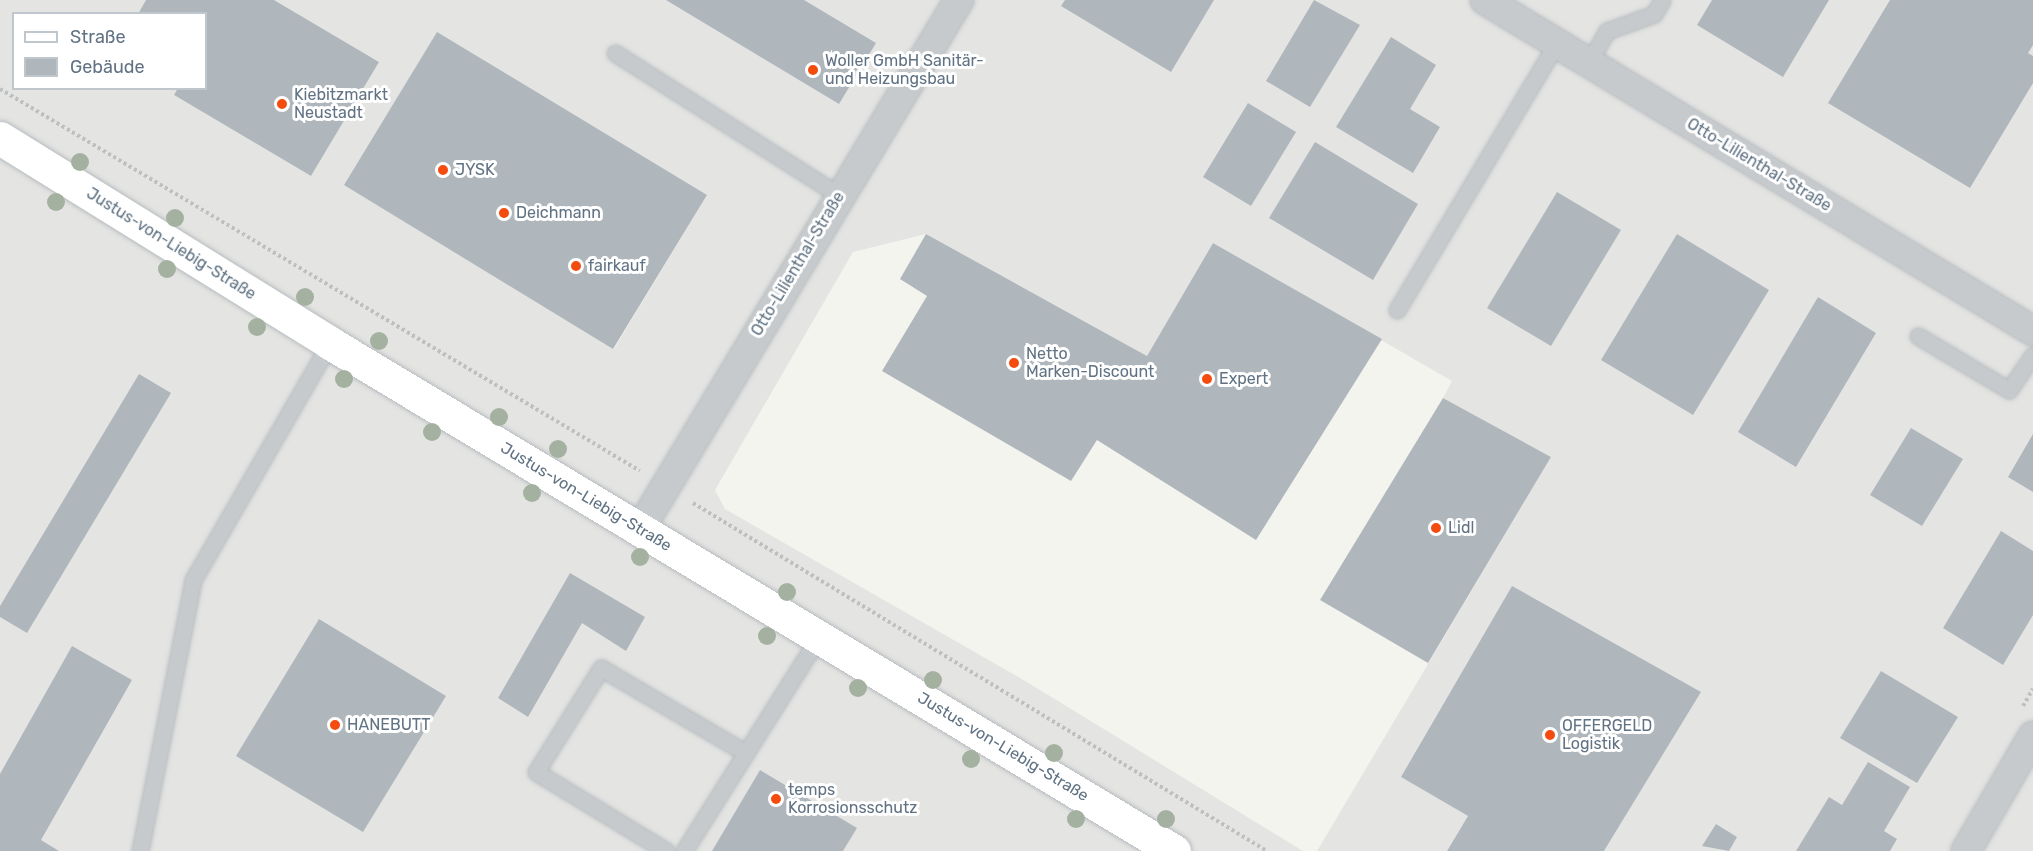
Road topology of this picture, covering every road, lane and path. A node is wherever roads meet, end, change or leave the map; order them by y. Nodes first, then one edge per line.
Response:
1 (958, 0) edge
2 (1485, 0) edge
3 (1662, 0) edge
4 (1557, 43) junction
5 (615, 53) dead end
6 (1589, 62) junction
7 (0, 89) edge
8 (0, 138) edge
9 (839, 195) junction
10 (1397, 310) dead end
11 (2033, 331) edge
12 (1918, 336) dead end
13 (330, 344) junction
14 (2033, 355) edge
15 (665, 486) junction
16 (640, 529) junction
17 (819, 637) junction
18 (2033, 736) edge
19 (744, 752) junction
20 (140, 851) edge
21 (666, 851) edge
22 (684, 851) edge
23 (1174, 851) edge
24 (1267, 851) edge
25 (1966, 851) edge

1 - 9 street, Otto-Lilienthal-Straße
2 - 4 street, Otto-Lilienthal-Straße
3 - 6 lane
4 - 6 street, Otto-Lilienthal-Straße
4 - 10 lane
5 - 9 lane
6 - 11 street, Otto-Lilienthal-Straße
7 - 15 path
8 - 13 main road, Justus-von-Liebig-Straße
9 - 15 street, Otto-Lilienthal-Straße
12 - 14 lane
13 - 16 main road, Justus-von-Liebig-Straße
13 - 20 lane
15 - 16 street, Otto-Lilienthal-Straße
15 - 24 path
16 - 17 main road, Justus-von-Liebig-Straße
17 - 19 lane
17 - 23 main road, Justus-von-Liebig-Straße
18 - 25 street
19 - 21 lane
19 - 22 lane

